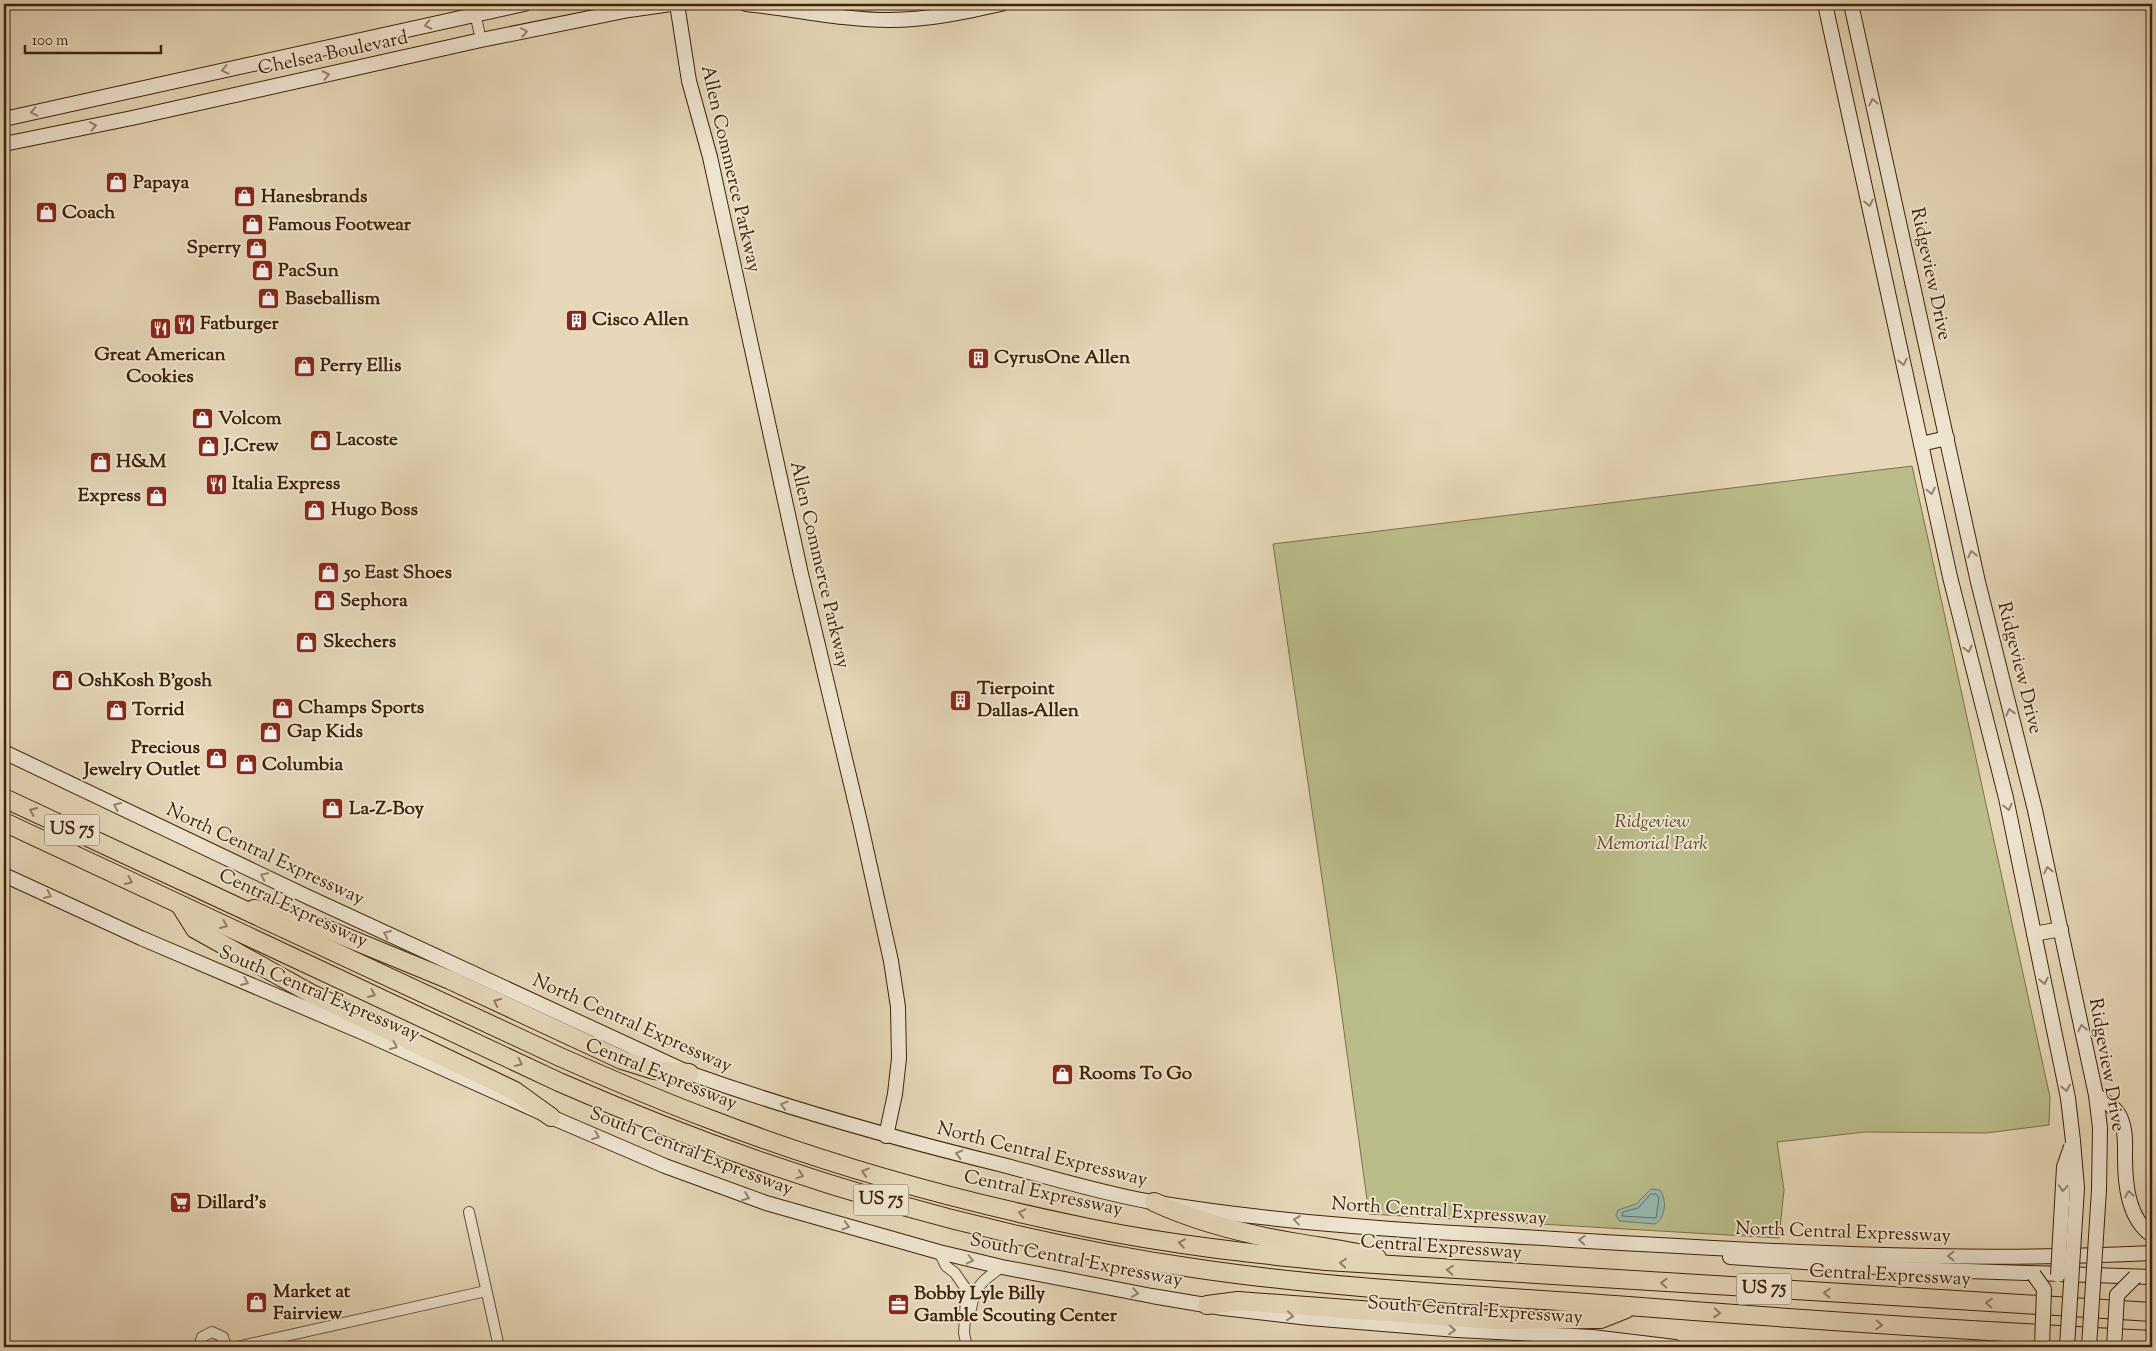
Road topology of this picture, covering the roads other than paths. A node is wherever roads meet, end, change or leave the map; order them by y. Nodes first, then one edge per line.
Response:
1 (524, 4) edge
2 (671, 4) edge
3 (677, 4) edge
4 (746, 4) edge
5 (997, 4) edge
6 (1825, 4) edge
7 (1851, 4) edge
8 (474, 9) edge
9 (948, 9) edge
10 (481, 40) junction
11 (4, 119) edge
12 (4, 144) edge
13 (1947, 438) junction
14 (1921, 444) junction
15 (4, 752) edge
16 (4, 798) edge
17 (4, 822) edge
18 (4, 875) edge
19 (180, 905) junction
20 (232, 905) junction
21 (2061, 929) junction
22 (2034, 934) junction
23 (688, 1073) junction
24 (2096, 1095) junction
25 (551, 1117) junction
26 (886, 1136) junction
27 (1154, 1202) junction
28 (468, 1212) dead end
29 (2152, 1235) edge
30 (1630, 1243) junction
31 (939, 1252) junction
32 (2152, 1253) edge
33 (1002, 1267) junction
34 (1409, 1267) junction
35 (2034, 1274) junction
36 (2064, 1275) junction
37 (2094, 1276) junction
38 (2135, 1277) junction
39 (2152, 1277) edge
40 (486, 1291) junction
41 (1207, 1306) junction
42 (1633, 1307) junction
43 (2152, 1312) edge
44 (2152, 1340) edge
45 (967, 1346) edge
46 (199, 1347) edge
47 (226, 1347) edge
48 (237, 1347) edge
49 (499, 1347) edge
50 (1675, 1347) edge
51 (2042, 1347) edge
52 (2066, 1347) edge
53 (2089, 1347) edge
54 (2114, 1347) edge

1 - 8 main road, Chelsea Boulevard
10 -> 2 main road, Chelsea Boulevard
3 - 26 main road, Allen Commerce Parkway
4 - 9 main road
5 - 9 main road
6 -> 14 main road
13 -> 7 main road, Ridgeview Drive
8 - 10 street
8 -> 11 main road, Chelsea Boulevard
12 -> 10 main road, Chelsea Boulevard
13 - 14 main road
21 -> 13 main road, Ridgeview Drive
14 -> 22 main road
23 -> 15 main road, North Central Expressway
20 -> 16 highway, Central Expressway / US 75
17 -> 19 highway, US 75
18 -> 25 main road, South Central Expressway
19 - 25 highway
19 -> 42 highway, US 75
23 -> 20 highway
34 -> 20 highway, Central Expressway / US 75
21 - 22 main road
24 -> 21 main road, Ridgeview Drive
22 -> 36 main road, bridge
26 -> 23 main road, North Central Expressway
29 -> 24 main road
24 - 37 main road, Ridgeview Drive, bridge
25 -> 31 main road, South Central Expressway
27 -> 26 main road, North Central Expressway
30 -> 27 main road, North Central Expressway
27 - 34 highway
28 - 40 street
32 -> 30 main road, North Central Expressway
30 - 35 main road
31 -> 33 main road, South Central Expressway
31 - 45 street
33 -> 41 main road, South Central Expressway
33 - 45 street
43 -> 34 highway, Central Expressway / US 75
35 - 36 main road
35 - 51 main road, bridge
36 - 37 main road
36 - 52 main road, bridge
37 - 38 main road
37 - 53 main road, Ridgeview Drive, bridge
38 - 39 main road
38 - 54 main road, bridge
40 - 48 street
40 - 49 street
41 - 42 highway
41 -> 50 main road, South Central Expressway
42 -> 44 highway, US 75
46 - 47 street

